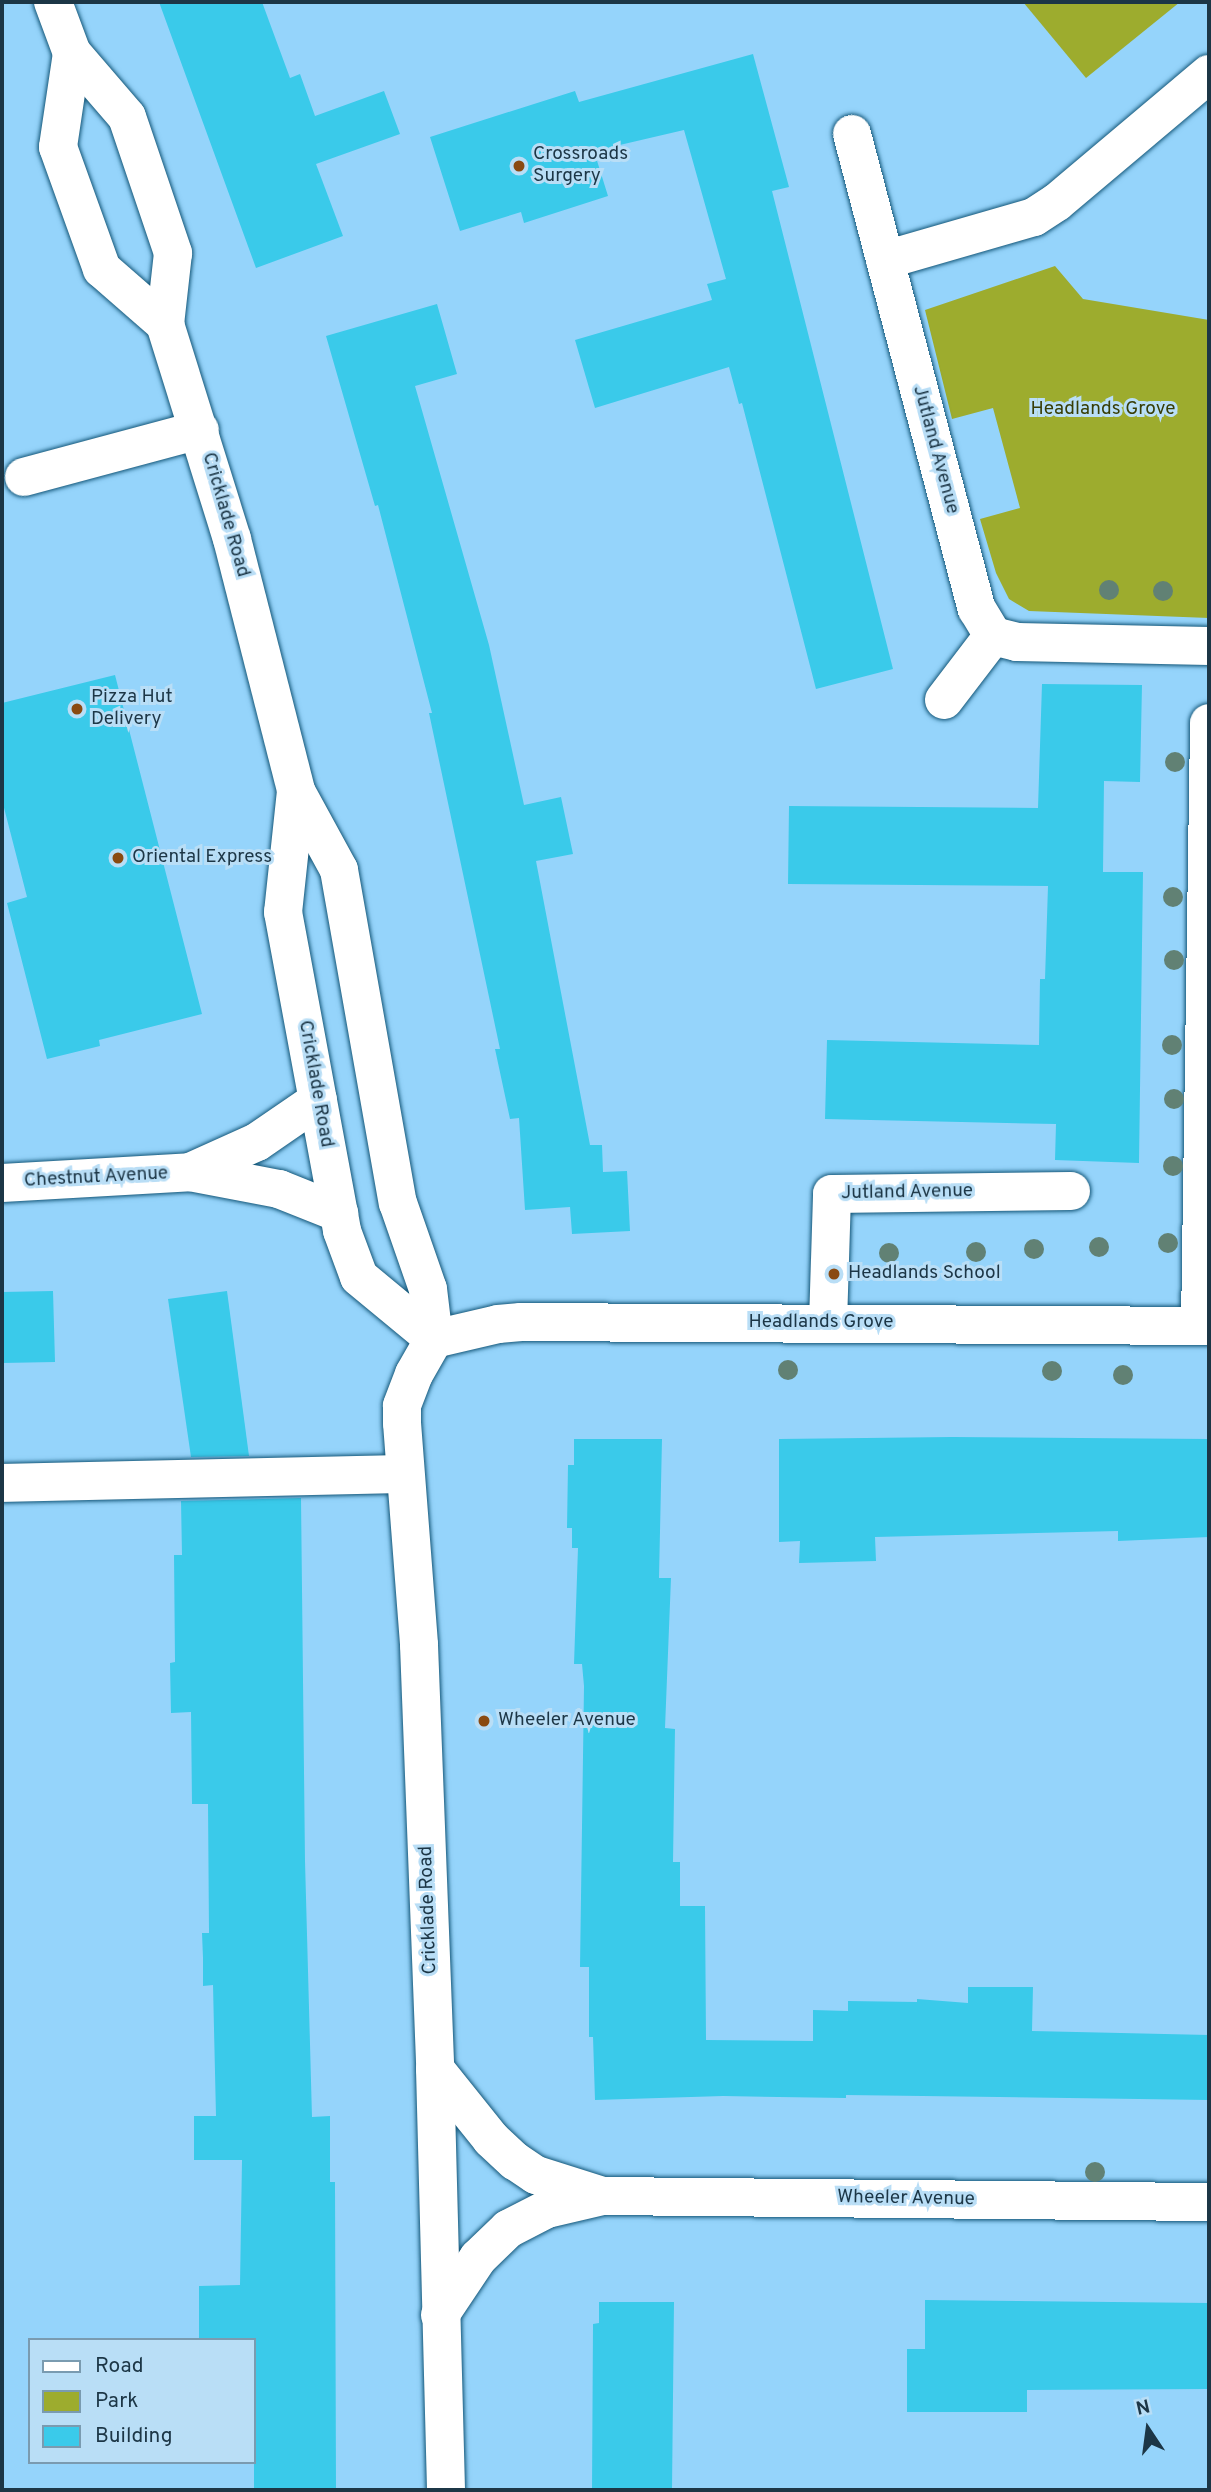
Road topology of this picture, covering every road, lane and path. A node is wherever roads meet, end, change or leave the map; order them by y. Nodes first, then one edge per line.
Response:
1 (53, 2) edge
2 (72, 52) junction
3 (1209, 74) edge
4 (852, 134) dead end
5 (885, 260) junction
6 (165, 324) junction
7 (200, 430) junction
8 (24, 477) dead end
9 (993, 636) junction
10 (1209, 646) edge
11 (944, 699) dead end
12 (1209, 723) edge
13 (296, 791) junction
14 (318, 1100) junction
15 (1206, 1169) edge
16 (190, 1172) junction
17 (2, 1183) edge
18 (1071, 1191) dead end
19 (339, 1213) junction
20 (828, 1323) junction
21 (1205, 1326) edge
22 (434, 1339) junction
23 (405, 1474) junction
24 (2, 1483) edge
25 (435, 2068) junction
26 (602, 2196) junction
27 (1209, 2202) edge
28 (440, 2315) junction
29 (446, 2490) edge

1 - 2 street, Cricklade Road
2 - 6 street, Cricklade Road
2 - 6 street, Cricklade Road
3 - 5 street
4 - 5 street, Jutland Avenue
5 - 9 street, Jutland Avenue
6 - 7 street, Cricklade Road
7 - 8 street
7 - 13 street, Cricklade Road
9 - 10 street
9 - 11 street
12 - 15 street
13 - 14 street, Cricklade Road
13 - 22 street, Cricklade Road
14 - 16 street, Chestnut Avenue
14 - 19 street, Cricklade Road
15 - 21 street
16 - 17 street, Chestnut Avenue
16 - 19 street, Chestnut Avenue
18 - 20 street, Jutland Avenue
19 - 22 street, Cricklade Road
20 - 21 street, Headlands Grove
20 - 22 street, Headlands Grove
22 - 23 street, Cricklade Road
23 - 24 street
23 - 25 street, Cricklade Road
25 - 26 street, Wheeler Avenue
25 - 28 street, Cricklade Road
26 - 27 street, Wheeler Avenue
26 - 28 street, Wheeler Avenue
28 - 29 street, Cricklade Road

